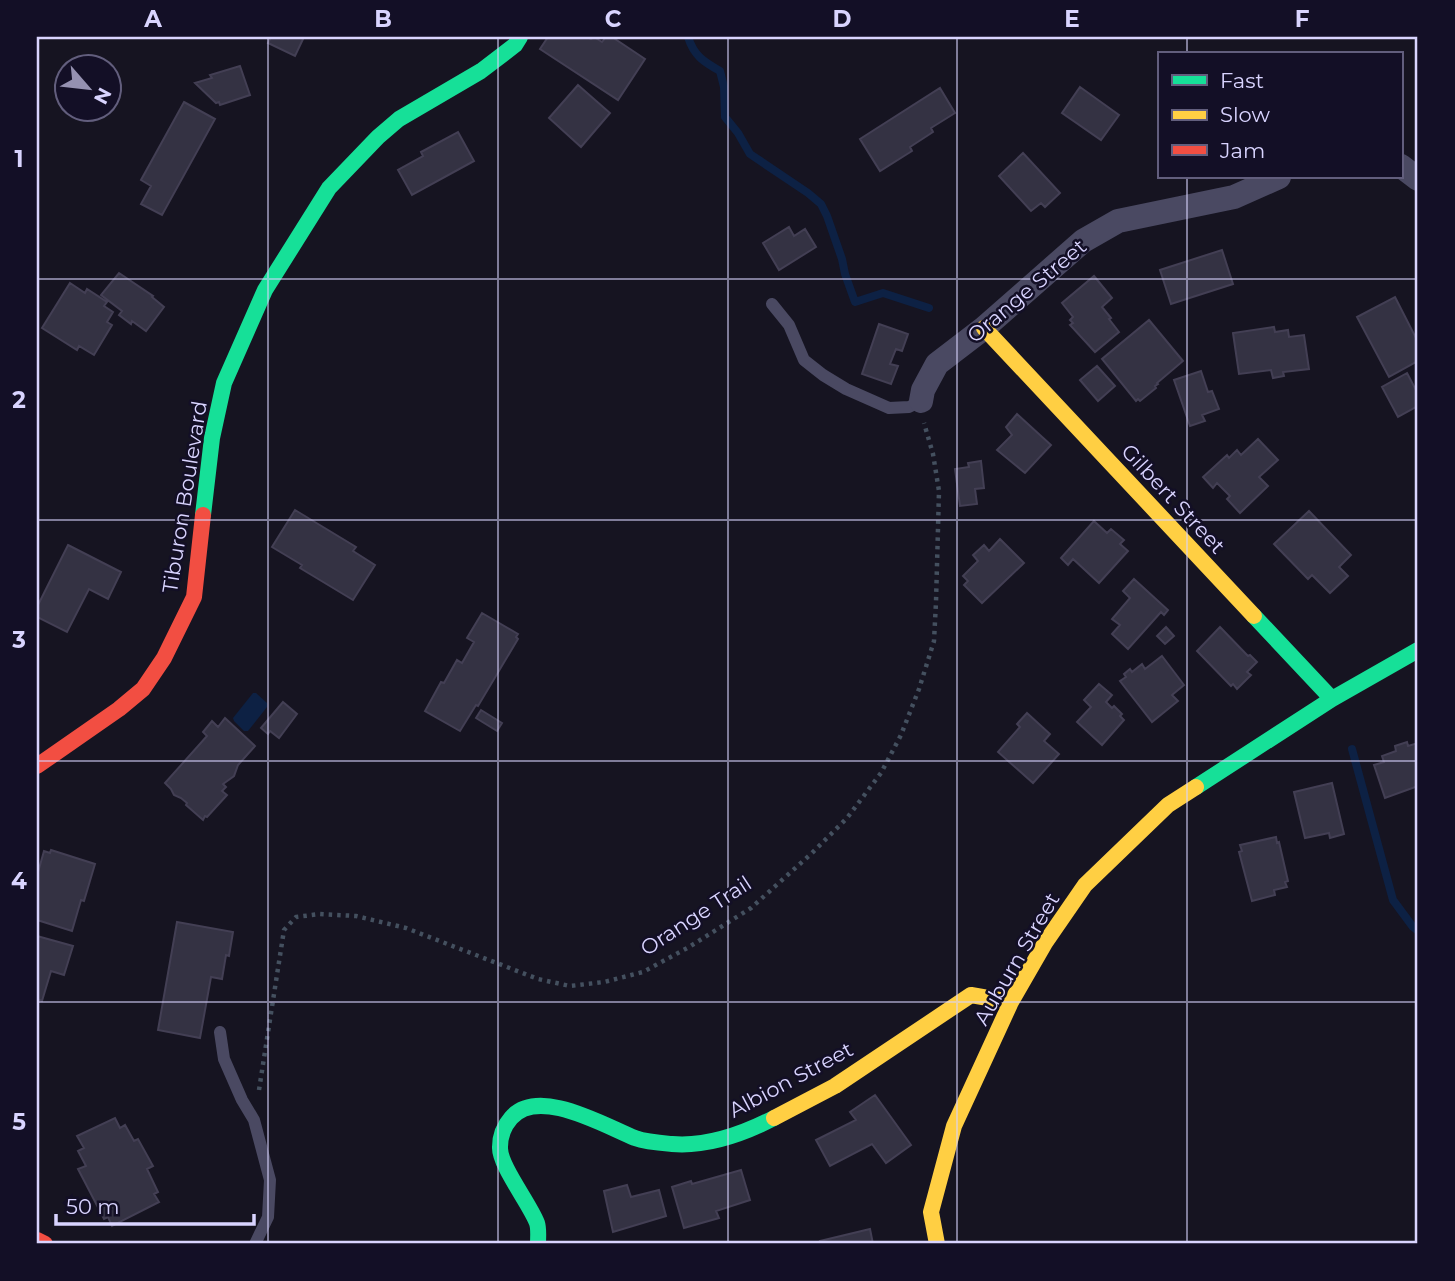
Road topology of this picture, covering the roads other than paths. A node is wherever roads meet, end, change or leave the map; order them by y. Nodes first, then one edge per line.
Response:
1 (520, 37) edge
2 (1402, 167) edge
3 (1277, 178) edge
4 (1418, 179) edge
5 (772, 304) dead end
6 (984, 328) junction
7 (921, 401) joint
8 (1418, 650) edge
9 (1332, 699) junction
10 (37, 766) edge
11 (1011, 1002) junction
12 (220, 1032) dead end
13 (37, 1240) edge
14 (45, 1244) edge
15 (255, 1244) edge
16 (538, 1244) edge
17 (937, 1244) edge

1 - 10 street, Tiburon Boulevard
2 - 4 street
3 - 6 street, Orange Street
5 - 7 lane
6 - 7 street, Orange Street
6 - 9 street, Gilbert Street
8 - 9 street, Auburn Street
9 - 11 street, Auburn Street
11 - 16 street, Albion Street
11 - 17 street, Auburn Street
12 - 15 lane
13 - 14 street

